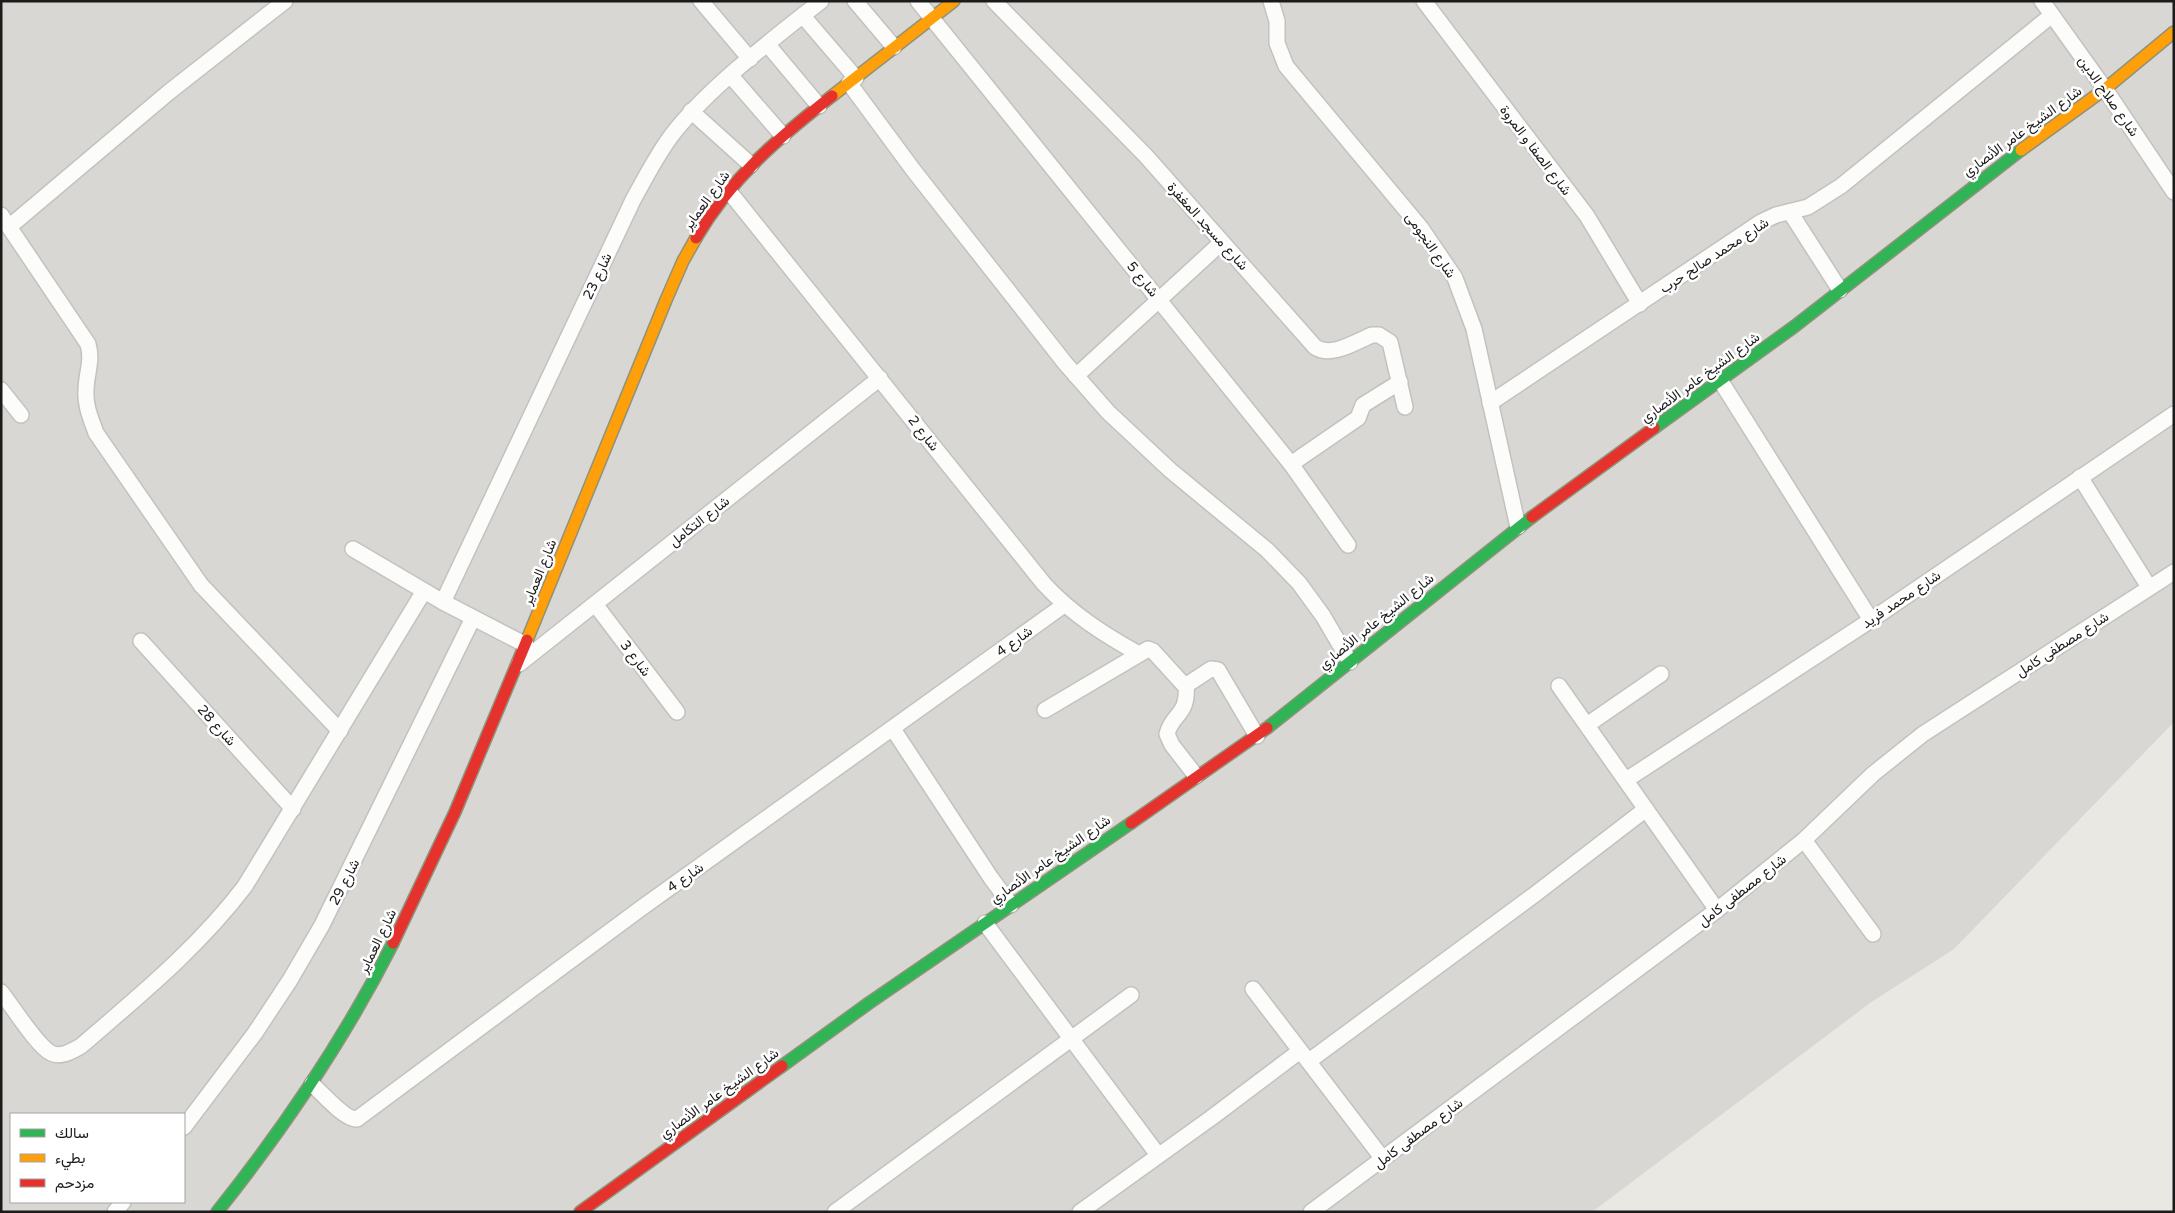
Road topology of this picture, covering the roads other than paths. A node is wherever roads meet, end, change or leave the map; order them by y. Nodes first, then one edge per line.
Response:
1 (286, 1) edge
2 (701, 1) edge
3 (855, 1) edge
4 (918, 1) edge
5 (954, 1) edge
6 (994, 1) edge
7 (1271, 1) edge
8 (1424, 1) edge
9 (2042, 1) edge
10 (812, 6) edge
11 (2052, 14) junction
12 (932, 19) junction
13 (2174, 32) edge
14 (768, 45) junction
15 (894, 48) junction
16 (750, 59) junction
17 (731, 76) junction
18 (852, 80) junction
19 (2105, 89) junction
20 (819, 106) junction
21 (691, 111) junction
22 (783, 136) junction
23 (751, 166) junction
24 (728, 190) junction
25 (2174, 192) edge
26 (1790, 212) junction
27 (5, 221) edge
28 (1222, 242) junction
29 (1840, 290) junction
30 (1159, 299) junction
31 (1640, 304) junction
32 (1076, 376) junction
33 (880, 378) junction
34 (1720, 380) junction
35 (1400, 382) junction
36 (1, 390) edge
37 (1490, 403) junction
38 (1405, 407) dead end
39 (21, 414) dead end
40 (2174, 414) edge
41 (1291, 464) junction
42 (2080, 477) junction
43 (1518, 527) junction
44 (1348, 545) dead end
45 (353, 549) dead end
46 (2174, 572) edge
47 (2149, 587) junction
48 (424, 591) junction
49 (443, 602) junction
50 (595, 604) junction
51 (1064, 605) junction
52 (473, 618) junction
53 (1871, 620) junction
54 (141, 640) dead end
55 (526, 645) junction
56 (1139, 654) junction
57 (1350, 662) junction
58 (518, 665) junction
59 (1661, 674) dead end
60 (1186, 684) junction
61 (1559, 686) dead end
62 (1044, 710) dead end
63 (677, 712) dead end
64 (1587, 725) junction
65 (893, 729) junction
66 (340, 731) junction
67 (1257, 736) junction
68 (1196, 776) junction
69 (1626, 780) junction
70 (293, 809) junction
71 (1646, 809) junction
72 (1804, 840) junction
73 (1011, 905) junction
74 (1717, 910) junction
75 (985, 923) junction
76 (1873, 934) dead end
77 (1253, 989) dead end
78 (1, 992) edge
79 (1130, 995) dead end
80 (1071, 1038) junction
81 (1305, 1056) junction
82 (312, 1084) junction
83 (185, 1126) edge
84 (1158, 1155) junction
85 (1383, 1159) junction
86 (217, 1212) edge
87 (580, 1212) edge
88 (835, 1212) edge
89 (1080, 1212) edge
90 (1311, 1212) edge

1 - 27 street
2 - 16 street
3 - 15 street
4 - 12 street, شارع 5
5 - 12 street, شارع العماير
6 - 28 street, شارع مسجد المغفرة
7 - 37 street, شارع النجومى
8 - 31 street, شارع الصفا و المروة
9 - 11 street, شارع صلاح الدين
10 - 14 street, شارع 23
10 - 18 street
11 - 19 street, شارع صلاح الدين
11 - 26 street, شارع محمد صالح حرب
12 - 15 street, شارع العماير
12 - 30 street, شارع 5
13 - 19 street, شارع الشيخ عامر الأنصاري
14 - 16 street, شارع 23
14 - 20 street
15 - 18 street, شارع العماير
16 - 17 street, شارع 23
17 - 21 street, شارع 23
17 - 22 street
18 - 20 street, شارع العماير
18 - 32 street
19 - 25 street, شارع صلاح الدين
19 - 29 street, شارع الشيخ عامر الأنصاري
20 - 22 street, شارع العماير
21 - 23 street
21 - 49 street, شارع 23
22 - 23 street, شارع العماير
23 - 24 street, شارع العماير
24 - 33 street, شارع 2
24 - 55 street, شارع العماير
26 - 29 street
26 - 31 street, شارع محمد صالح حرب
27 - 66 street
28 - 30 street
28 - 35 street, شارع مسجد المغفرة
29 - 34 street, شارع الشيخ عامر الأنصاري
30 - 32 street
30 - 41 street, شارع 5
31 - 37 street, شارع محمد صالح حرب
32 - 57 street
33 - 50 street, شارع التكامل
33 - 51 street, شارع 2
34 - 43 street, شارع الشيخ عامر الأنصاري
34 - 53 street
35 - 38 street, شارع مسجد المغفرة
35 - 41 street
36 - 39 street
37 - 43 street, شارع النجومى
40 - 42 street, شارع محمد فريد
41 - 44 street, شارع 5
42 - 47 street
42 - 53 street, شارع محمد فريد
43 - 57 street, شارع الشيخ عامر الأنصاري
45 - 48 street
46 - 47 street, شارع مصطفى كامل
47 - 72 street, شارع مصطفى كامل
48 - 49 street
48 - 66 street
49 - 52 street
50 - 58 street, شارع التكامل
50 - 63 street, شارع 3
51 - 56 street, شارع 2
51 - 65 street, شارع 4
52 - 55 street
52 - 83 street, شارع 29
53 - 69 street, شارع محمد فريد
54 - 70 street, شارع 28
55 - 58 street, شارع العماير
56 - 60 street, شارع 2
56 - 62 street
57 - 67 street, شارع الشيخ عامر الأنصاري
58 - 82 street, شارع العماير
59 - 64 street
60 - 67 street
60 - 68 street
61 - 64 street
64 - 69 street
65 - 73 street
65 - 82 street, شارع 4
66 - 70 street
67 - 68 street, شارع الشيخ عامر الأنصاري
68 - 73 street, شارع الشيخ عامر الأنصاري
69 - 71 street
70 - 78 street
71 - 74 street
71 - 81 street
72 - 74 street, شارع مصطفى كامل
72 - 76 street
73 - 75 street, شارع الشيخ عامر الأنصاري
74 - 85 street, شارع مصطفى كامل
75 - 80 street
75 - 87 street, شارع الشيخ عامر الأنصاري
77 - 81 street
79 - 80 street
80 - 84 street
80 - 88 street
81 - 84 street
81 - 85 street
82 - 86 street, شارع العماير
84 - 89 street
85 - 90 street, شارع مصطفى كامل

